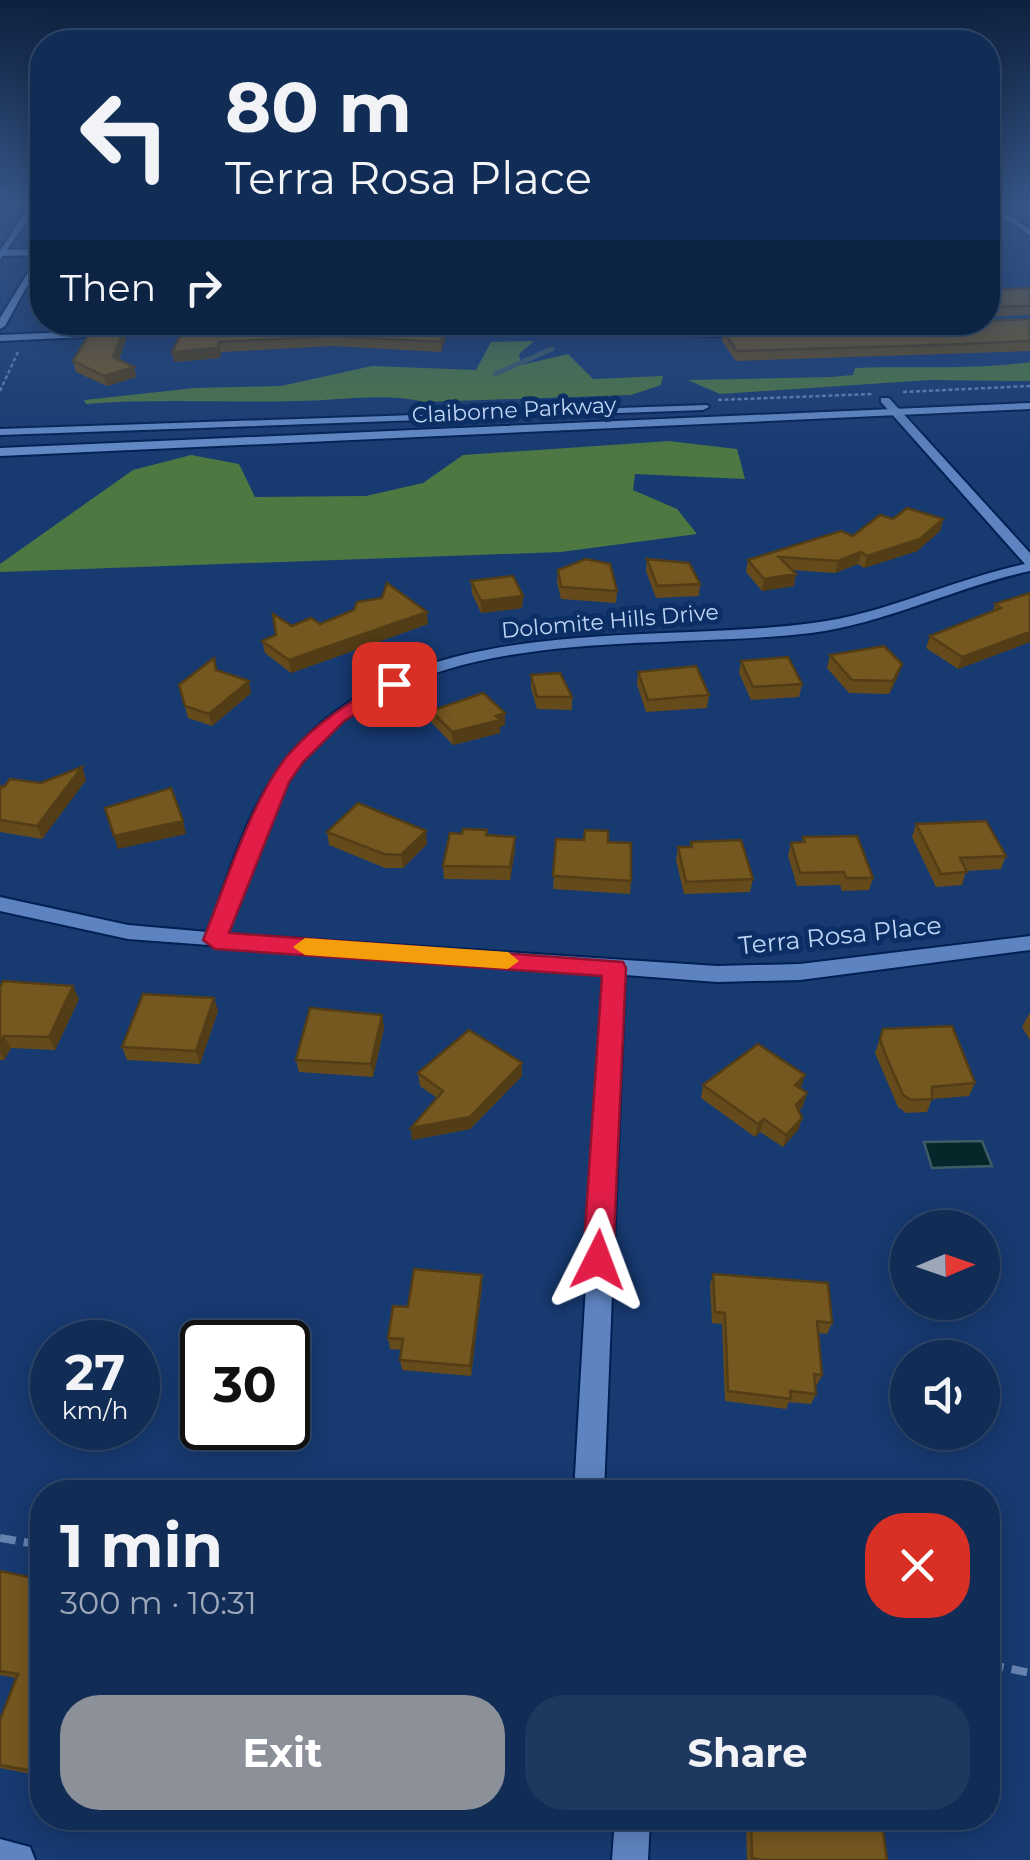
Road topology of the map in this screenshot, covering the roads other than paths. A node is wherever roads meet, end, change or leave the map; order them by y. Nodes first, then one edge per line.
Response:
1 (21, 290) edge
2 (0, 326) edge
3 (66, 335) edge
4 (0, 338) edge
5 (1030, 394) edge
6 (885, 400) junction
7 (1030, 406) edge
8 (896, 412) junction
9 (0, 432) edge
10 (0, 452) edge
11 (1030, 564) edge
12 (0, 904) edge
13 (215, 940) junction
14 (1030, 943) edge
15 (615, 968) junction
16 (590, 1480) edge
17 (632, 1830) edge
18 (0, 1857) edge
19 (17, 1860) edge
20 (630, 1860) edge

1 - 2 main road
3 - 4 street
5 - 6 main road, Claiborne Parkway
6 - 8 street
6 - 9 main road, Claiborne Parkway
7 - 8 main road, Claiborne Parkway
8 - 10 main road, Claiborne Parkway
8 - 11 street
11 - 13 street, Dolomite Hills Drive
12 - 13 street, Terra Rosa Place
13 - 15 street, Terra Rosa Place
14 - 15 street, Terra Rosa Place
15 - 16 street
17 - 20 street
18 - 19 street

